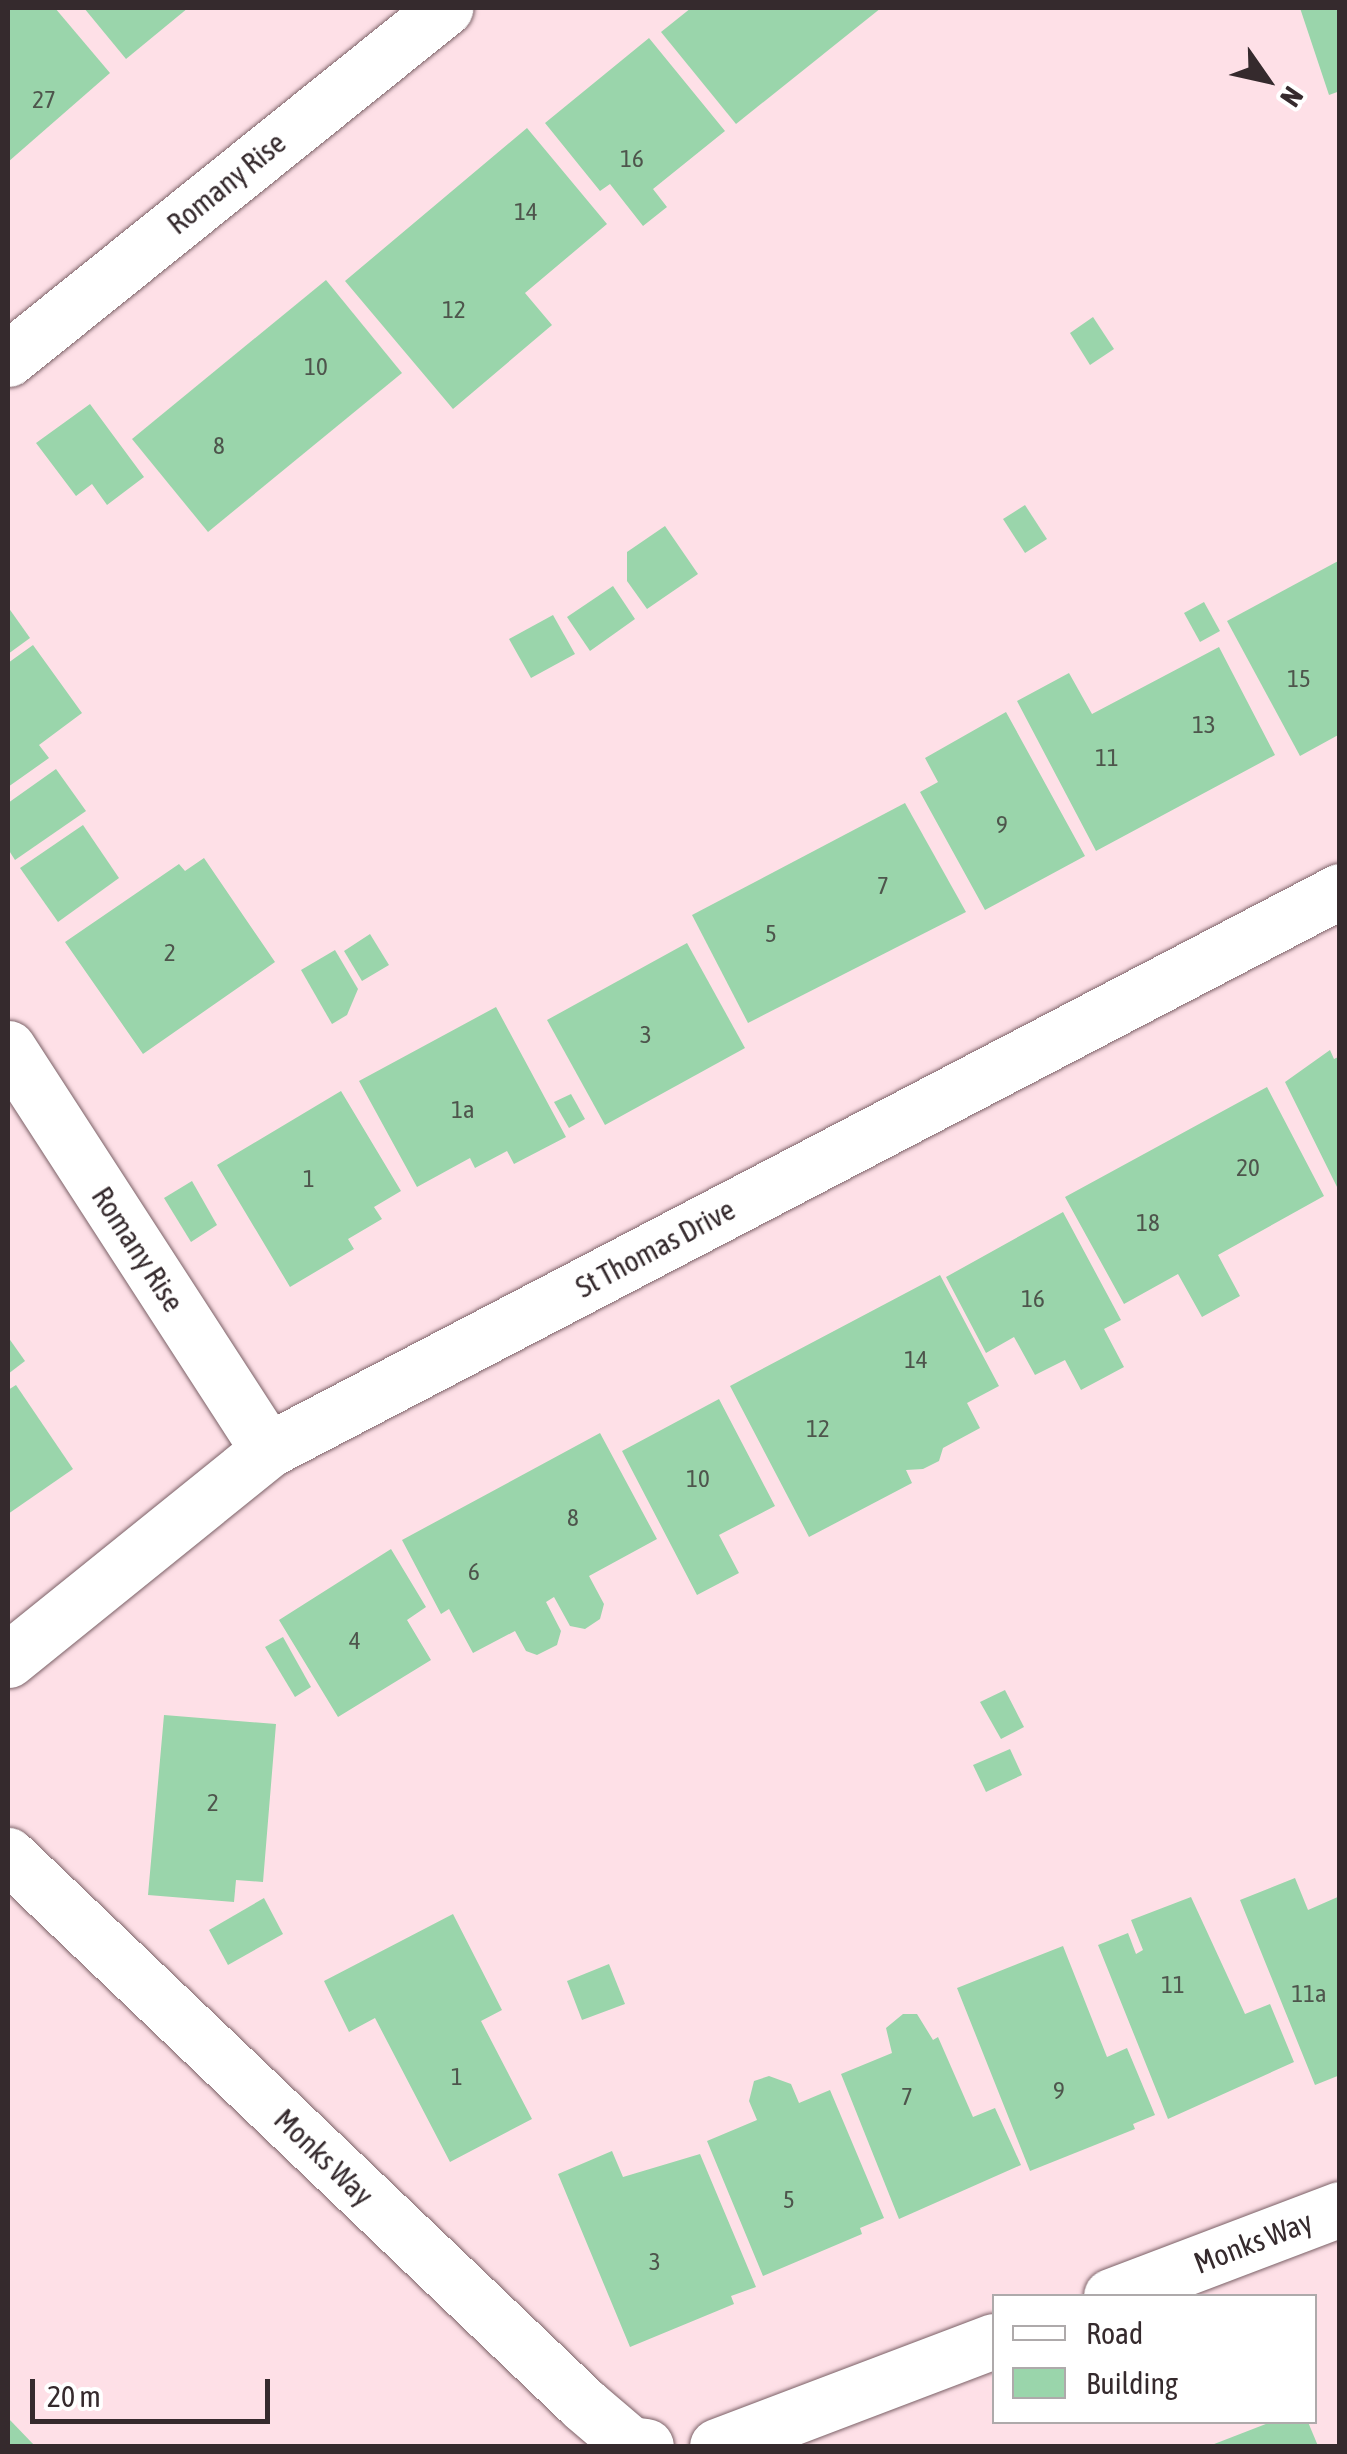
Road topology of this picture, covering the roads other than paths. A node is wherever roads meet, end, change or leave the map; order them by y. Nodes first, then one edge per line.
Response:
1 (445, 8) edge
2 (8, 358) edge
3 (1340, 890) edge
4 (8, 1048) edge
5 (268, 1450) junction
6 (8, 1660) edge
7 (8, 1855) edge
8 (1340, 2210) edge
9 (1116, 2294) edge
10 (992, 2342) edge
11 (646, 2446) edge
12 (716, 2446) edge

1 - 2 street, Romany Rise
3 - 5 street, St Thomas Drive
4 - 5 street, Romany Rise
5 - 6 street, St Thomas Drive
7 - 11 street, Monks Way
8 - 9 street, Monks Way
10 - 12 street

